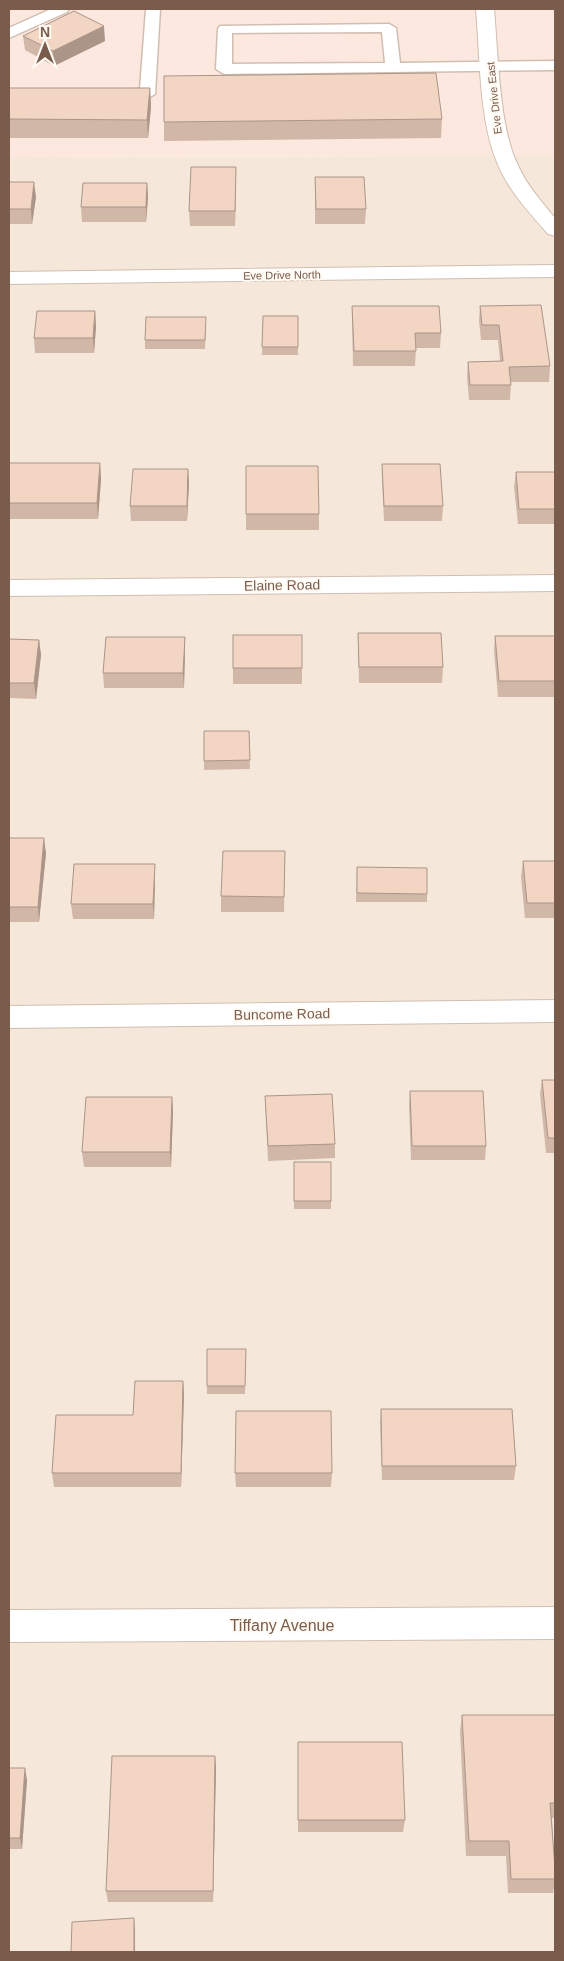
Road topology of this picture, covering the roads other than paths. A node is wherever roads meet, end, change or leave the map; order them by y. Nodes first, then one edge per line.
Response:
1 (62, 9) edge
2 (153, 9) edge
3 (485, 9) edge
4 (9, 34) edge
5 (491, 66) junction
6 (555, 66) edge
7 (393, 67) junction
8 (107, 95) edge
9 (555, 230) edge
10 (555, 271) edge
11 (9, 278) edge
12 (555, 583) edge
13 (9, 588) edge
14 (555, 1011) edge
15 (9, 1017) edge
16 (555, 1623) edge
17 (9, 1626) edge

1 - 4 lane
2 - 8 lane
3 - 5 street, Eve Drive East
5 - 6 lane
5 - 7 lane
5 - 9 street, Eve Drive East
7 - 7 lane
10 - 11 street, Eve Drive North
12 - 13 street, Elaine Road
14 - 15 street, Buncome Road
16 - 17 street, Tiffany Avenue

